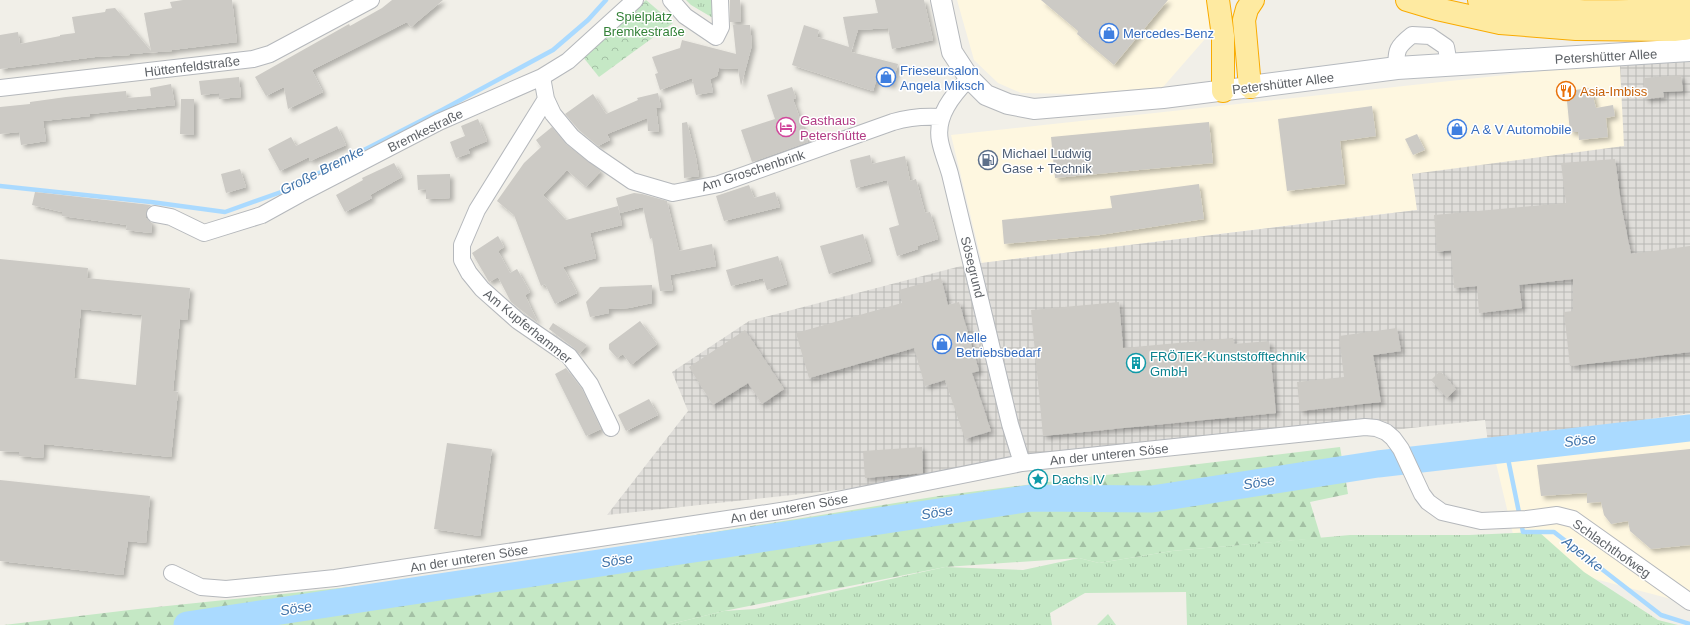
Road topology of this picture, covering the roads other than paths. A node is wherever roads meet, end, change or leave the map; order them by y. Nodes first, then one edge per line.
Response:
1 (371, 0) edge
2 (635, 0) edge
3 (671, 0) edge
4 (720, 0) edge
5 (941, 0) edge
6 (1218, 0) edge
7 (1253, 0) edge
8 (1408, 0) edge
9 (1479, 0) edge
10 (1690, 8) edge
11 (1577, 20) junction
12 (1690, 28) edge
13 (1690, 50) edge
14 (1449, 64) junction
15 (1397, 68) junction
16 (542, 77) junction
17 (969, 78) junction
18 (1250, 87) junction
19 (0, 88) edge
20 (1223, 91) junction
21 (546, 99) junction
22 (941, 117) junction
23 (155, 214) dead end
24 (610, 428) dead end
25 (1022, 463) junction
26 (1502, 521) joint
27 (172, 573) dead end
28 (1690, 602) edge

1 - 19 street, Hüttenfeldstraße
2 - 16 street, Bremkestraße
3 - 4 street
5 - 17 street, Petershütter Allee
6 - 20 highway
7 - 18 highway
8 - 11 highway
9 - 11 highway
10 - 11 highway
11 - 12 highway
13 - 14 main road, Petershütter Allee
14 - 15 main road, Petershütter Allee
14 - 15 street
15 - 18 main road, Petershütter Allee
16 - 21 street, Am Groschenbrink
16 - 23 street, Bremkestraße
17 - 20 street, Petershütter Allee
17 - 22 street, Sösegrund
18 - 20 street, Petershütter Allee
21 - 22 street, Am Groschenbrink
21 - 24 street, Am Kupferhammer
22 - 25 street, Sösegrund
25 - 26 street, An der unteren Söse
25 - 27 street, An der unteren Söse
26 - 28 street, Schlachthofweg

